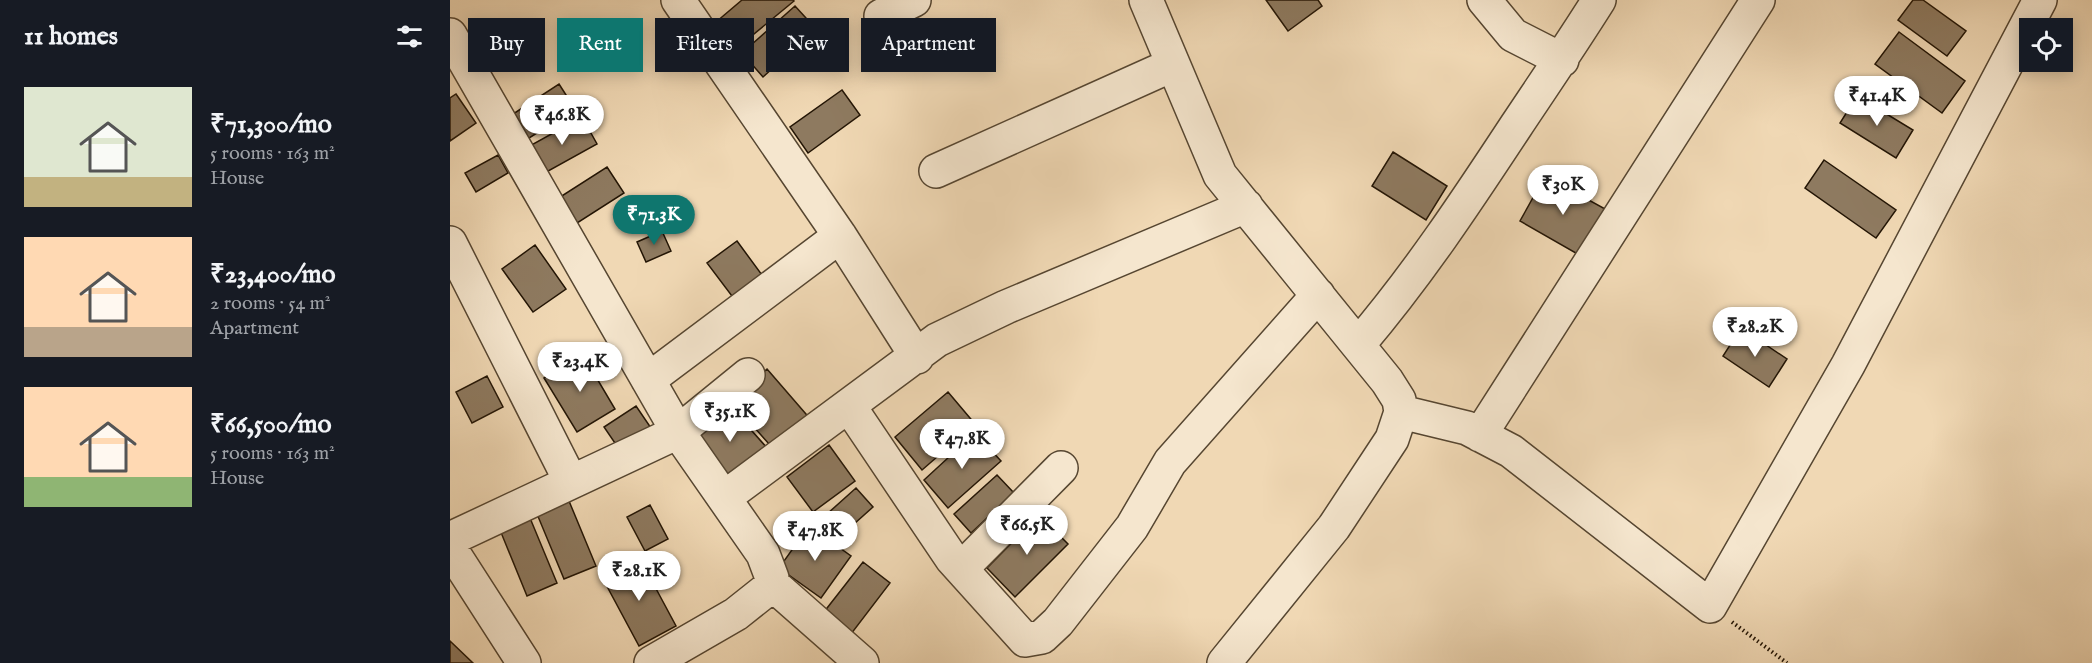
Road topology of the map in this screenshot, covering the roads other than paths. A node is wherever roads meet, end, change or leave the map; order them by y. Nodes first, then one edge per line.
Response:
1 (678, 0) edge
2 (914, 0) edge
3 (1146, 0) edge
4 (1484, 0) edge
5 (1599, 0) edge
6 (1758, 0) edge
7 (2040, 0) edge
8 (880, 16) dead end
9 (450, 35) edge
10 (1562, 60) junction
11 (1172, 65) junction
12 (936, 171) dead end
13 (1246, 206) junction
14 (840, 236) junction
15 (450, 243) edge
16 (1318, 296) junction
17 (1358, 345) junction
18 (917, 357) junction
19 (748, 375) dead end
20 (648, 380) junction
21 (849, 406) junction
22 (1401, 412) junction
23 (678, 432) junction
24 (1480, 435) junction
25 (1061, 468) dead end
26 (572, 482) junction
27 (725, 497) junction
28 (450, 539) edge
29 (450, 548) edge
30 (961, 569) junction
31 (771, 583) junction
32 (524, 663) edge
33 (651, 663) edge
34 (862, 663) edge
35 (1224, 663) edge

1 - 14 street
2 - 8 street
3 - 11 street
4 - 10 street
5 - 10 street
6 - 24 street
7 - 24 street
9 - 20 street
10 - 17 street
11 - 12 street
11 - 13 street
13 - 16 street
13 - 18 street
14 - 18 street
14 - 20 street
15 - 26 street
16 - 17 street
16 - 30 street
17 - 22 street
18 - 21 street
19 - 23 street
20 - 23 street
21 - 27 street
21 - 30 street
22 - 24 street
22 - 35 street
23 - 26 street
23 - 27 street
25 - 30 street
26 - 28 street
27 - 31 street
29 - 32 street
31 - 33 street
31 - 34 street

